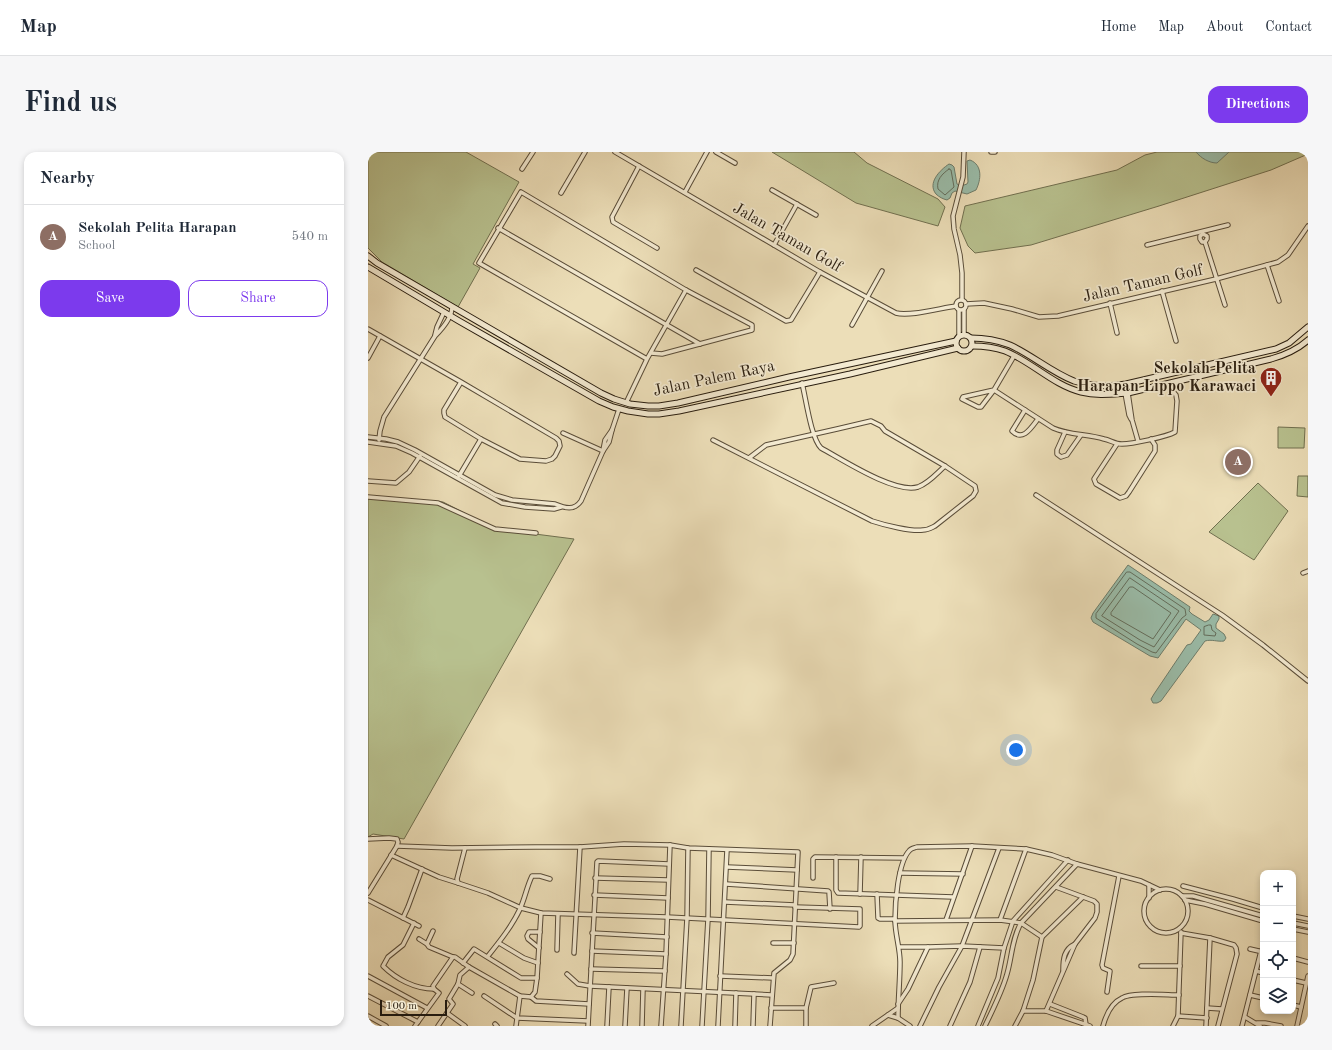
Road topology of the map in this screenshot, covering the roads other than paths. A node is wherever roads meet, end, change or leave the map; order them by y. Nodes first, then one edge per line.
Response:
1 (533, 152) edge
2 (585, 152) edge
3 (615, 152) edge
4 (708, 152) edge
5 (716, 152) edge
6 (964, 152) edge
7 (991, 152) edge
8 (995, 152) edge
9 (735, 163) dead end
10 (639, 166) junction
11 (522, 170) dead end
12 (772, 190) dead end
13 (684, 192) junction
14 (561, 193) dead end
15 (797, 204) junction
16 (816, 215) dead end
17 (1228, 225) dead end
18 (1308, 226) edge
19 (498, 228) junction
20 (1202, 233) junction
21 (1147, 244) dead end
22 (774, 245) junction
23 (657, 248) dead end
24 (368, 256) edge
25 (1267, 265) junction
26 (368, 267) edge
27 (696, 270) dead end
28 (882, 271) dead end
29 (820, 272) junction
30 (1216, 279) junction
31 (686, 290) junction
32 (1162, 291) junction
33 (867, 298) junction
34 (962, 300) junction
35 (1278, 301) dead end
36 (966, 304) junction
37 (1110, 304) junction
38 (1225, 305) dead end
39 (956, 306) junction
40 (452, 307) junction
41 (964, 309) junction
42 (959, 310) junction
43 (463, 313) junction
44 (447, 314) junction
45 (459, 321) junction
46 (666, 325) junction
47 (852, 325) dead end
48 (1308, 327) edge
49 (368, 329) edge
50 (1117, 332) dead end
51 (380, 336) junction
52 (960, 337) junction
53 (971, 338) junction
54 (1308, 340) edge
55 (1176, 341) dead end
56 (700, 344) junction
57 (972, 346) junction
58 (958, 348) junction
59 (651, 353) junction
60 (1014, 356) junction
61 (368, 358) edge
62 (647, 359) junction
63 (421, 360) junction
64 (461, 382) junction
65 (802, 383) junction
66 (1167, 384) junction
67 (994, 390) junction
68 (1126, 393) junction
69 (626, 403) junction
70 (619, 409) junction
71 (1025, 410) junction
72 (1038, 419) junction
73 (1065, 432) junction
74 (563, 433) dead end
75 (814, 434) junction
76 (1081, 435) junction
77 (368, 437) edge
78 (1151, 438) junction
79 (481, 439) junction
80 (379, 440) junction
81 (713, 440) dead end
82 (1138, 441) junction
83 (368, 442) edge
84 (1117, 444) junction
85 (603, 451) junction
86 (420, 455) junction
87 (749, 458) junction
88 (945, 466) junction
89 (459, 478) junction
90 (368, 481) edge
91 (1036, 495) dead end
92 (368, 497) edge
93 (536, 533) dead end
94 (1308, 571) edge
95 (1303, 573) dead end
96 (1308, 681) edge
97 (368, 839) edge
98 (670, 845) junction
99 (398, 846) junction
100 (972, 846) junction
101 (580, 847) junction
102 (465, 848) junction
103 (688, 848) junction
104 (999, 848) junction
105 (709, 849) junction
106 (1026, 849) junction
107 (727, 850) junction
108 (391, 855) junction
109 (836, 857) junction
110 (861, 857) junction
111 (904, 858) junction
112 (1068, 860) junction
113 (669, 864) junction
114 (1077, 864) junction
115 (727, 867) junction
116 (422, 869) junction
117 (798, 870) junction
118 (900, 873) junction
119 (963, 874) junction
120 (1119, 876) junction
121 (595, 878) junction
122 (813, 878) dead end
123 (550, 879) dead end
124 (668, 880) junction
125 (458, 883) junction
126 (726, 884) junction
127 (1149, 885) junction
128 (1183, 886) dead end
129 (1056, 887) junction
130 (796, 888) junction
131 (1160, 890) junction
132 (368, 893) edge
133 (860, 894) junction
134 (877, 894) junction
135 (594, 895) junction
136 (896, 896) junction
137 (1182, 896) junction
138 (1083, 897) junction
139 (668, 898) junction
140 (953, 898) junction
141 (1149, 898) junction
142 (368, 900) edge
143 (1186, 900) junction
144 (725, 902) junction
145 (795, 906) junction
146 (1260, 907) edge
147 (521, 908) junction
148 (830, 909) junction
149 (541, 913) junction
150 (558, 914) junction
151 (576, 914) junction
152 (593, 915) junction
153 (1260, 915) edge
154 (667, 917) junction
155 (1296, 917) edge
156 (403, 918) junction
157 (688, 918) junction
158 (708, 919) junction
159 (1308, 919) edge
160 (724, 920) junction
161 (895, 920) junction
162 (946, 920) junction
163 (1000, 920) junction
164 (1260, 920) edge
165 (971, 921) junction
166 (1013, 921) junction
167 (414, 923) junction
168 (1020, 923) junction
169 (795, 924) junction
170 (1296, 924) edge
171 (419, 926) dead end
172 (1308, 926) edge
173 (1181, 927) junction
174 (1296, 930) edge
175 (433, 931) dead end
176 (540, 932) junction
177 (1308, 932) edge
178 (592, 933) junction
179 (1181, 933) junction
180 (667, 937) junction
181 (1042, 937) junction
182 (1210, 938) junction
183 (419, 939) dead end
184 (773, 942) dead end
185 (499, 943) junction
186 (794, 943) junction
187 (427, 944) junction
188 (900, 946) junction
189 (962, 946) junction
190 (928, 947) junction
191 (980, 947) junction
192 (539, 948) junction
193 (1004, 948) junction
194 (1250, 949) dead end
195 (557, 950) dead end
196 (592, 951) junction
197 (1260, 951) edge
198 (574, 953) dead end
199 (666, 954) junction
200 (488, 956) junction
201 (453, 957) junction
202 (1260, 958) edge
203 (1296, 959) edge
204 (1308, 962) edge
205 (463, 963) junction
206 (538, 963) junction
207 (1141, 966) dead end
208 (1180, 966) junction
209 (468, 967) junction
210 (591, 969) junction
211 (665, 971) junction
212 (1256, 971) junction
213 (1260, 972) edge
214 (566, 974) dead end
215 (368, 976) edge
216 (720, 976) junction
217 (1308, 976) edge
218 (537, 978) junction
219 (773, 978) junction
220 (1296, 981) edge
221 (834, 983) dead end
222 (1306, 983) junction
223 (458, 984) junction
224 (590, 986) junction
225 (608, 987) junction
226 (627, 988) junction
227 (434, 989) junction
228 (643, 989) junction
229 (664, 990) junction
230 (684, 990) junction
231 (704, 992) junction
232 (720, 992) junction
233 (1107, 992) dead end
234 (472, 993) dead end
235 (736, 993) junction
236 (754, 994) junction
237 (772, 995) junction
238 (1179, 995) junction
239 (1250, 995) junction
240 (1306, 995) edge
241 (368, 996) edge
242 (484, 996) dead end
243 (520, 996) junction
244 (531, 997) junction
245 (1260, 997) edge
246 (589, 1004) junction
247 (1050, 1004) junction
248 (898, 1006) junction
249 (1296, 1006) edge
250 (1301, 1007) junction
251 (427, 1008) junction
252 (772, 1008) junction
253 (806, 1008) junction
254 (1207, 1008) junction
255 (1222, 1009) junction
256 (1023, 1011) junction
257 (1046, 1011) junction
258 (447, 1014) junction
259 (888, 1015) junction
260 (368, 1016) edge
261 (1178, 1016) junction
262 (1245, 1017) junction
263 (516, 1018) junction
264 (898, 1018) junction
265 (1207, 1018) junction
266 (588, 1021) junction
267 (417, 1024) edge
268 (461, 1025) edge
269 (1088, 1025) edge
270 (1258, 1025) edge
271 (386, 1026) edge
272 (438, 1026) edge
273 (465, 1026) edge
274 (516, 1026) edge
275 (588, 1026) edge
276 (607, 1026) edge
277 (626, 1026) edge
278 (642, 1026) edge
279 (661, 1026) edge
280 (681, 1026) edge
281 (702, 1026) edge
282 (718, 1026) edge
283 (735, 1026) edge
284 (753, 1026) edge
285 (770, 1026) edge
286 (806, 1026) edge
287 (872, 1026) edge
288 (910, 1026) edge
289 (920, 1026) edge
290 (950, 1026) edge
291 (978, 1026) edge
292 (985, 1026) edge
293 (1015, 1026) edge
294 (1103, 1026) edge
295 (1173, 1026) edge
296 (1206, 1026) edge
297 (1218, 1026) edge
298 (1242, 1026) edge
299 (1281, 1026) edge
300 (1297, 1026) edge

1 - 11 street
2 - 14 street
3 - 10 street, Jalan Taman Golf
4 - 13 street
5 - 9 street
6 - 34 street
7 - 8 street
10 - 13 street, Jalan Taman Golf
10 - 23 street
12 - 15 street
13 - 22 street, Jalan Taman Golf
15 - 16 street
15 - 22 street
17 - 20 street
18 - 25 street, Jalan Taman Golf
19 - 31 street
19 - 46 street
19 - 62 street
20 - 21 street
20 - 30 street
22 - 29 street, Jalan Taman Golf
24 - 40 street, Jalan Palem Raya
25 - 30 street, Jalan Taman Golf
25 - 35 street
26 - 44 street, Jalan Palem Raya
27 - 29 street
28 - 33 street
29 - 33 street, Jalan Taman Golf
30 - 32 street, Jalan Taman Golf
30 - 38 street
31 - 46 street
31 - 56 street
32 - 37 street, Jalan Taman Golf
32 - 55 street
33 - 39 street, Jalan Taman Golf
33 - 47 street
34 - 36 street
34 - 39 street
36 - 37 street, Jalan Taman Golf
36 - 41 street
37 - 50 street
39 - 42 street
40 - 43 street, Jalan Palem Raya
40 - 44 street
41 - 42 street
41 - 52 street
42 - 52 street
43 - 45 street
43 - 69 street, Jalan Palem Raya
44 - 45 street, Jalan Palem Raya
44 - 63 street
45 - 70 street, Jalan Palem Raya
46 - 56 street
46 - 59 street
48 - 53 street
49 - 51 street
51 - 61 street
51 - 63 street
52 - 53 street
52 - 58 street
52 - 69 street, Jalan Palem Raya
53 - 57 street
54 - 66 street
56 - 59 street
57 - 58 street
57 - 60 street
58 - 65 street, Jalan Palem Raya
59 - 62 street
60 - 67 street
60 - 68 street
62 - 69 street
63 - 64 street
63 - 80 street
64 - 79 street
64 - 79 street
65 - 70 street, Jalan Palem Raya
65 - 75 street
66 - 68 street
66 - 78 street
67 - 67 street
67 - 71 street
68 - 82 street
70 - 85 street
71 - 72 street
71 - 72 street
72 - 73 street
73 - 76 street
73 - 76 street
74 - 85 street
75 - 87 street
75 - 88 street
75 - 88 street
76 - 84 street
77 - 80 street
78 - 82 street
78 - 84 street
79 - 89 street
80 - 83 street
80 - 86 street
81 - 87 street
82 - 84 street
85 - 89 street
86 - 89 street
86 - 90 street
87 - 88 street
91 - 96 street
92 - 93 street
94 - 95 street
97 - 99 street
98 - 101 street
98 - 103 street
98 - 113 street
99 - 102 street
99 - 108 street
100 - 104 street
100 - 111 street
100 - 119 street
101 - 102 street
101 - 151 street
102 - 125 street
103 - 105 street
103 - 157 street
104 - 106 street
104 - 165 street
105 - 107 street
105 - 158 street
106 - 112 street
106 - 163 street
107 - 115 street
107 - 117 street
108 - 116 street
108 - 132 street
109 - 110 street
109 - 122 street
109 - 133 street
110 - 111 street
110 - 133 street
111 - 118 street
112 - 114 street
112 - 166 street
113 - 121 street
113 - 124 street
114 - 120 street
114 - 129 street
115 - 117 street
115 - 126 street
116 - 125 street
116 - 156 street
117 - 130 street
118 - 119 street
118 - 136 street
119 - 140 street
120 - 127 street
120 - 233 street
121 - 124 street
121 - 135 street
123 - 147 street
124 - 139 street
125 - 147 street
126 - 130 street
126 - 144 street
127 - 131 street
127 - 141 street
128 - 146 street
129 - 138 street
129 - 168 street
130 - 145 street
130 - 148 street
131 - 137 street
131 - 141 street
133 - 134 street
134 - 136 street
134 - 161 street
135 - 139 street
135 - 152 street
136 - 140 street
136 - 161 street
137 - 143 street
137 - 153 street
138 - 181 street
138 - 247 street
139 - 154 street
140 - 162 street
141 - 173 street
142 - 156 street
143 - 164 street
143 - 173 street
144 - 145 street
144 - 160 street
145 - 148 street
145 - 169 street
147 - 149 street
147 - 185 street
148 - 169 street
149 - 150 street
149 - 176 street
150 - 151 street
150 - 195 street
151 - 152 street
151 - 198 street
152 - 154 street
152 - 178 street
154 - 157 street
154 - 180 street
155 - 159 street
156 - 167 street
157 - 158 street
157 - 230 street
158 - 160 street
158 - 231 street
160 - 169 street
160 - 216 street
161 - 162 street
161 - 188 street
162 - 165 street
163 - 165 street
163 - 166 street
165 - 189 street
166 - 168 street
166 - 193 street
167 - 171 street
167 - 227 street
168 - 181 street
168 - 292 street
169 - 186 street
170 - 172 street
173 - 179 street
174 - 177 street
175 - 187 street
176 - 192 street
176 - 192 street
178 - 180 street
178 - 196 street
179 - 182 street
179 - 208 street
180 - 199 street
181 - 256 street
182 - 254 street
182 - 255 street
183 - 187 street
184 - 186 street
185 - 200 street
185 - 206 street
186 - 219 street
187 - 201 street
188 - 190 street
188 - 248 street
189 - 190 street
189 - 191 street
189 - 289 street
190 - 248 street
191 - 193 street
191 - 290 street
192 - 206 street
193 - 291 street
194 - 197 street
196 - 199 street
196 - 210 street
199 - 211 street
200 - 205 street
200 - 218 street
201 - 205 street
201 - 227 street
202 - 212 street
203 - 204 street
205 - 209 street
206 - 218 street
207 - 208 street
208 - 238 street
209 - 223 street
209 - 243 street
210 - 211 street
210 - 224 street
211 - 229 street
212 - 213 street
212 - 239 street
214 - 224 street
215 - 251 street
216 - 219 street
216 - 232 street
217 - 222 street
218 - 244 street
219 - 237 street
220 - 222 street
221 - 253 street
222 - 240 street
223 - 234 street
223 - 258 street
224 - 225 street
224 - 246 street
225 - 226 street
225 - 276 street
226 - 228 street
226 - 277 street
227 - 251 street
228 - 229 street
228 - 278 street
229 - 230 street
229 - 279 street
230 - 231 street
230 - 280 street
231 - 232 street
231 - 281 street
232 - 235 street
232 - 282 street
235 - 236 street
235 - 283 street
236 - 237 street
236 - 284 street
237 - 252 street
238 - 261 street
238 - 294 street
239 - 245 street
239 - 262 street
240 - 250 street
241 - 267 street
242 - 263 street
243 - 244 street
243 - 263 street
244 - 246 street
246 - 266 street
247 - 257 street
247 - 269 street
248 - 259 street
248 - 264 street
249 - 250 street
250 - 300 street
251 - 267 street
252 - 253 street
252 - 285 street
253 - 286 street
254 - 255 street
254 - 265 street
255 - 297 street
256 - 257 street
256 - 293 street
257 - 269 street
258 - 268 street
258 - 272 street
259 - 264 street
259 - 287 street
260 - 271 street
261 - 265 street
261 - 295 street
262 - 270 street
262 - 298 street
263 - 266 street
263 - 274 street
264 - 288 street
265 - 296 street
266 - 275 street
268 - 273 street
270 - 299 street

